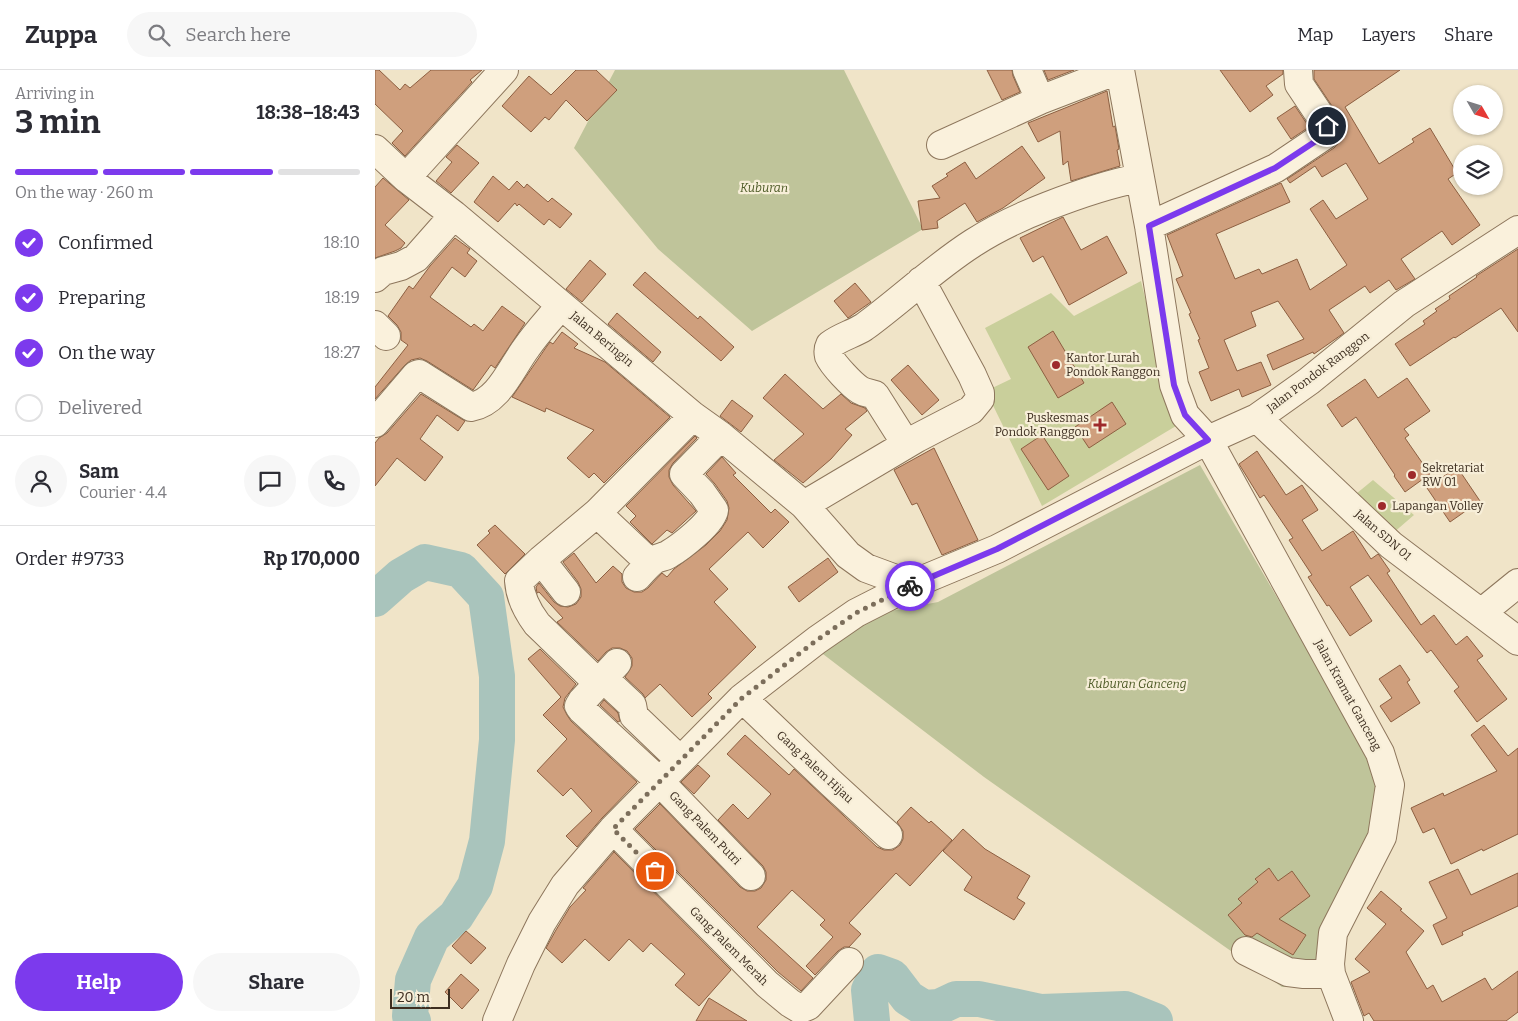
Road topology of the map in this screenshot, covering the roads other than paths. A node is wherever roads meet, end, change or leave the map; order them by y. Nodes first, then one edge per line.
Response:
1 (504, 70) edge
2 (1027, 70) edge
3 (1119, 70) edge
4 (1298, 70) edge
5 (1040, 100) junction
6 (941, 145) dead end
7 (375, 150) edge
8 (406, 178) junction
9 (1139, 178) junction
10 (454, 215) junction
11 (1149, 226) junction
12 (1518, 230) edge
13 (375, 278) edge
14 (921, 281) junction
15 (561, 305) junction
16 (693, 416) junction
17 (1257, 418) junction
18 (375, 423) edge
19 (721, 436) junction
20 (1208, 440) junction
21 (906, 444) junction
22 (804, 505) junction
23 (597, 512) junction
24 (541, 560) junction
25 (913, 584) junction
26 (1518, 584) edge
27 (566, 592) dead end
28 (1481, 613) junction
29 (1518, 641) edge
30 (606, 675) junction
31 (742, 698) junction
32 (680, 760) junction
33 (659, 781) junction
34 (613, 829) junction
35 (889, 835) dead end
36 (751, 876) dead end
37 (1245, 951) dead end
38 (849, 962) dead end
39 (1331, 974) junction
40 (497, 1021) edge
41 (1349, 1021) edge

1 - 8 street
2 - 5 street
3 - 5 street
3 - 9 street
4 - 11 street
5 - 6 street
7 - 8 street, Jalan Beringin
8 - 10 street, Jalan Beringin
9 - 11 street
9 - 14 street
10 - 13 street
10 - 15 street, Jalan Beringin
11 - 20 street
12 - 17 street, Jalan Pondok Ranggon
14 - 21 street
14 - 21 street
15 - 16 street, Jalan Beringin
15 - 18 street
16 - 19 street, Jalan Beringin
16 - 23 street
17 - 20 street, Jalan Pondok Ranggon
17 - 28 street, Jalan SDN 01
19 - 22 street, Jalan Beringin
19 - 23 street
20 - 25 street
20 - 39 street, Jalan Kramat Ganceng
21 - 22 street
22 - 25 street, Jalan Beringin
23 - 24 street
24 - 27 street
24 - 30 street
25 - 31 street
26 - 28 street
28 - 29 street, Jalan SDN 01
30 - 32 street
30 - 33 street, Gang Palem Putri
31 - 32 street
31 - 35 street, Gang Palem Hijau
32 - 33 street
33 - 34 street
33 - 36 street, Gang Palem Putri
34 - 38 street, Gang Palem Merah
34 - 40 street
37 - 39 street
39 - 41 street, Jalan Kramat Ganceng

